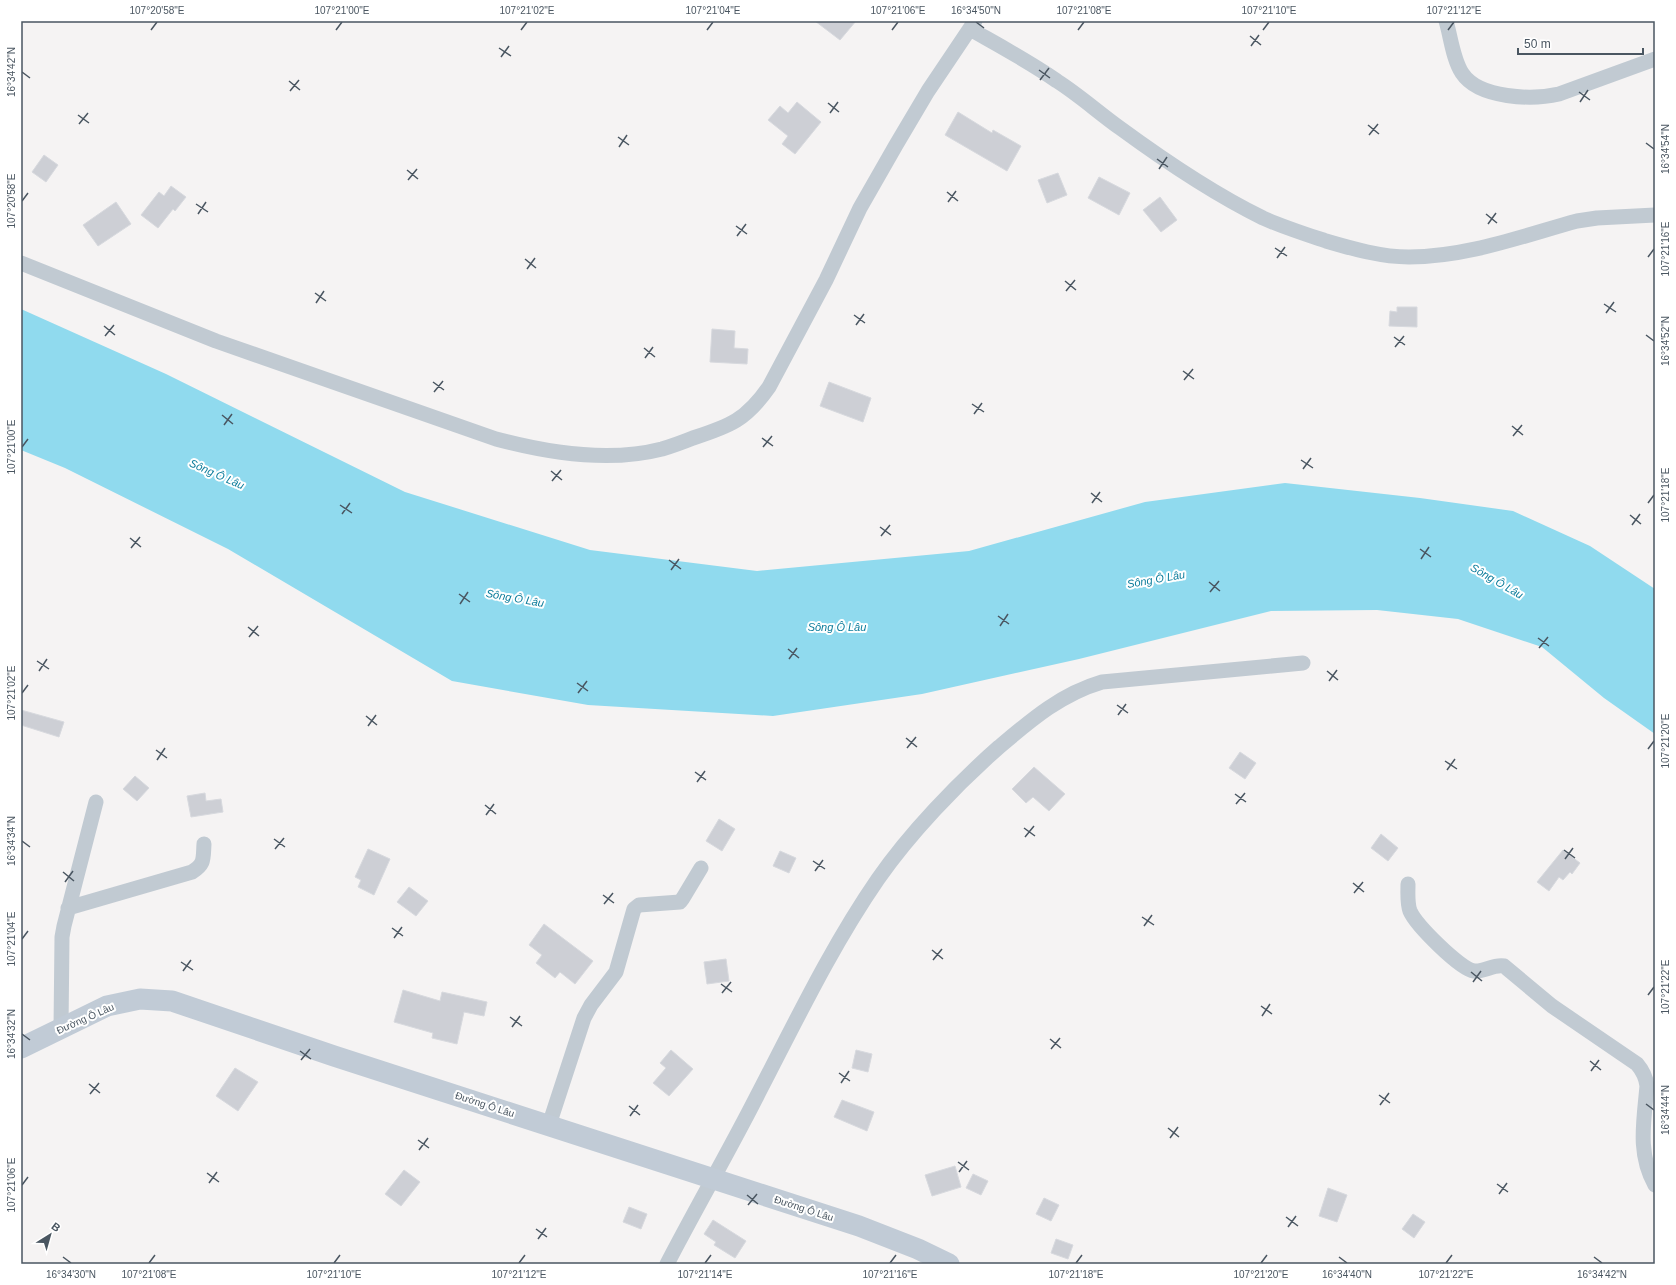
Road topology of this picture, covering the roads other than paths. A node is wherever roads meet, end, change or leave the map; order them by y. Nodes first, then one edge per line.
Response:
1 (1446, 21) edge
2 (973, 25) edge
3 (1655, 59) edge
4 (1655, 215) edge
5 (21, 263) edge
6 (1303, 663) dead end
7 (96, 802) dead end
8 (204, 844) dead end
9 (701, 868) dead end
10 (1408, 884) dead end
11 (68, 908) junction
12 (61, 1029) junction
13 (21, 1048) edge
14 (549, 1125) junction
15 (714, 1178) junction
16 (1655, 1185) edge
17 (667, 1264) edge
18 (949, 1264) edge

1 - 3 street
2 - 4 street
2 - 5 street
6 - 15 street
7 - 11 street
8 - 11 street
9 - 14 street
10 - 16 street
11 - 12 street
12 - 13 main road, Đường Ô Lâu
12 - 14 main road, Đường Ô Lâu
14 - 15 main road, Đường Ô Lâu
15 - 17 street
15 - 18 main road, Đường Ô Lâu

